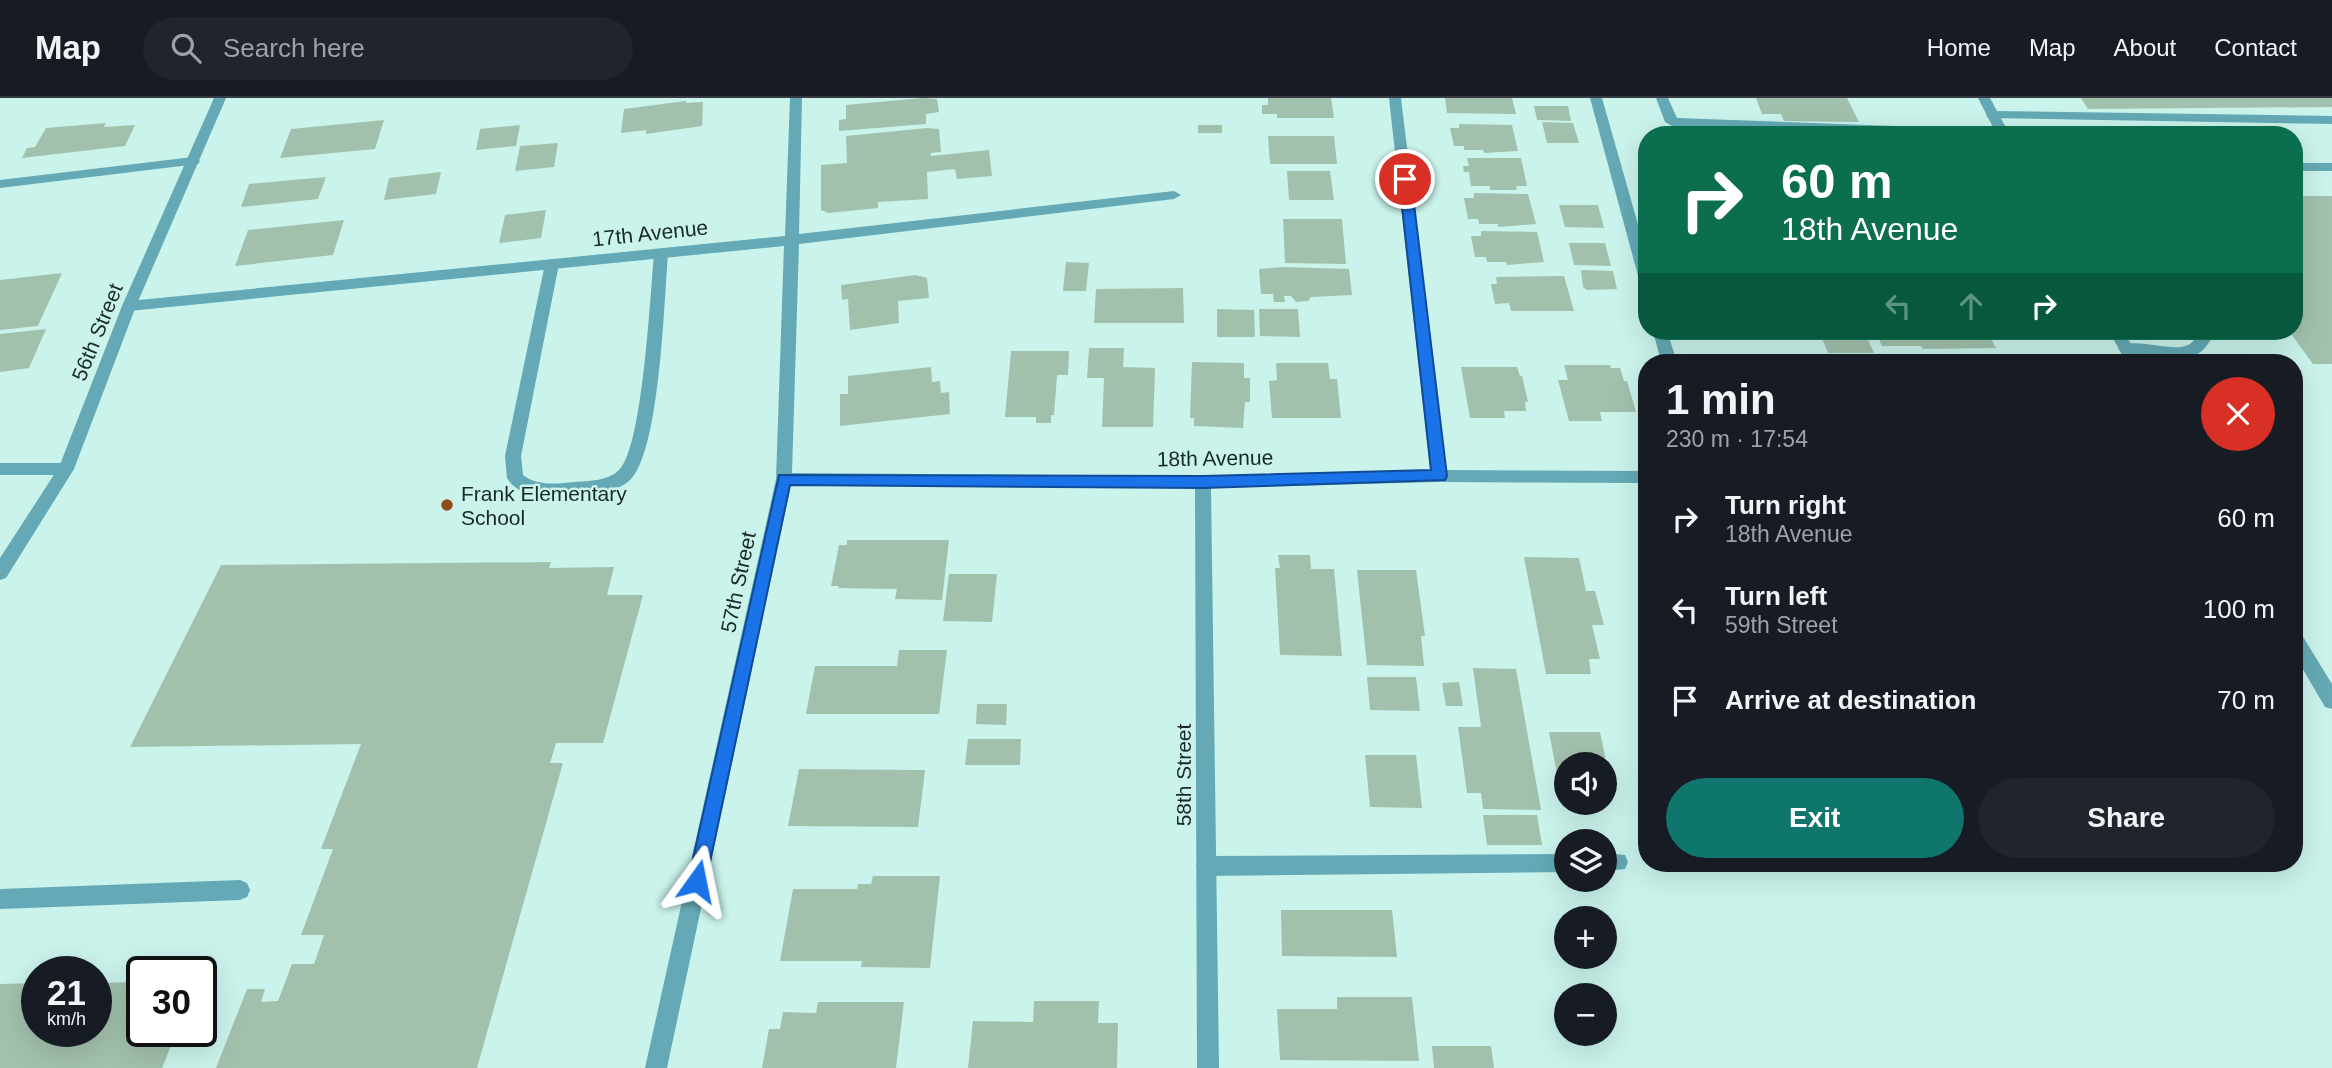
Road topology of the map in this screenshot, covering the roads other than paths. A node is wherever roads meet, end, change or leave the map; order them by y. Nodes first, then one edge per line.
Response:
1 (220, 98) edge
2 (796, 98) edge
3 (1395, 98) edge
4 (1596, 98) edge
5 (1662, 98) edge
6 (1984, 98) edge
7 (1993, 116) junction
8 (2332, 120) edge
9 (1774, 126) edge
10 (1999, 126) edge
11 (193, 161) junction
12 (2303, 167) edge
13 (2332, 167) edge
14 (0, 184) edge
15 (1174, 195) dead end
16 (792, 240) junction
17 (1638, 250) edge
18 (662, 254) junction
19 (552, 264) junction
20 (129, 306) junction
21 (2202, 340) edge
22 (2146, 354) edge
23 (0, 469) edge
24 (66, 469) junction
25 (1439, 476) junction
26 (1638, 477) edge
27 (784, 479) junction
28 (1203, 482) junction
29 (0, 573) edge
30 (2303, 652) edge
31 (2332, 701) edge
32 (1554, 863) edge
33 (1206, 866) junction
34 (240, 890) dead end
35 (0, 899) edge
36 (656, 1068) edge
37 (1208, 1068) edge

1 - 11 street, 56th Street
2 - 16 street, 57th Street
3 - 25 street
4 - 17 street
5 - 9 street
6 - 7 street
7 - 8 street
7 - 10 street
11 - 14 street
11 - 20 street, 56th Street
12 - 13 street
15 - 16 street, 17th Avenue
16 - 18 street, 17th Avenue
16 - 27 street, 57th Street
18 - 19 street, 17th Avenue
18 - 19 street
19 - 20 street, 17th Avenue
20 - 24 street, 56th Street
21 - 22 street
23 - 24 street
24 - 29 street, 56th Street
25 - 26 street, 18th Avenue
25 - 28 street, 18th Avenue
27 - 28 street, 18th Avenue
27 - 36 street, 57th Street
28 - 33 street, 58th Street
30 - 31 street
32 - 33 street
33 - 37 street, 58th Street
34 - 35 street

